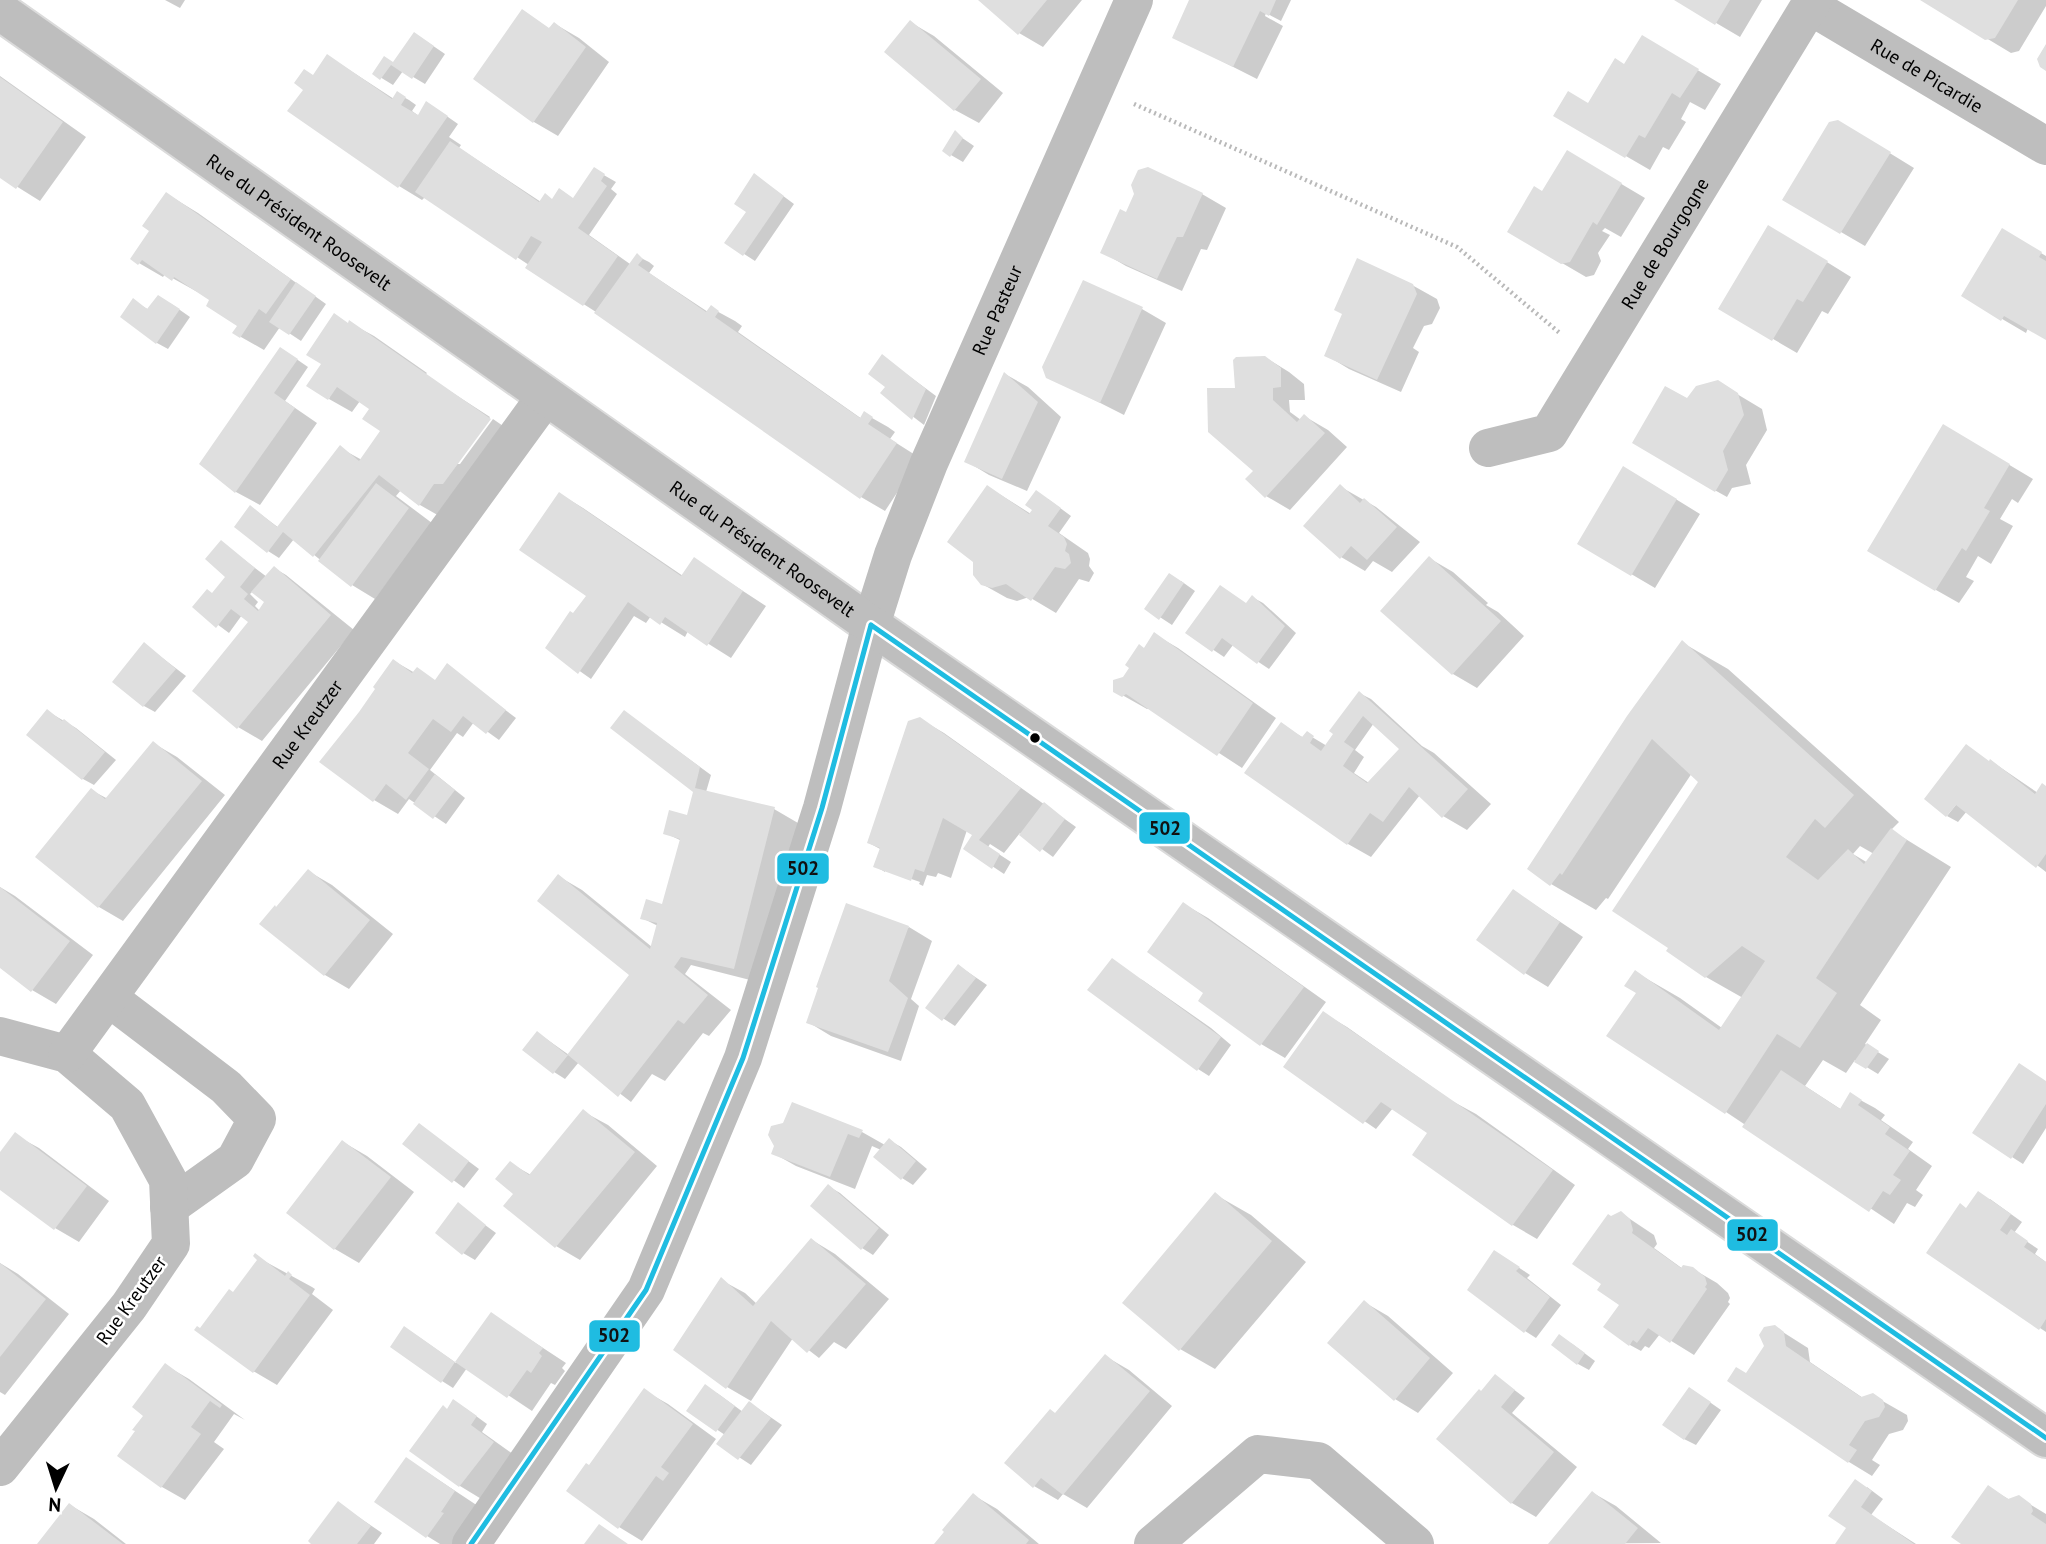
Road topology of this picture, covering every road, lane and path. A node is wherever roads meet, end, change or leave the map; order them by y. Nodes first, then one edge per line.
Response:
1 (1134, 0) edge
2 (1812, 3) edge
3 (0, 11) edge
4 (1096, 87) junction
5 (2046, 146) edge
6 (1594, 361) junction
7 (545, 396) junction
8 (1488, 448) dead end
9 (871, 625) junction
10 (109, 998) junction
11 (0, 1037) edge
12 (67, 1054) junction
13 (169, 1207) junction
14 (2046, 1438) edge
15 (0, 1468) edge
16 (471, 1544) edge
17 (1153, 1544) edge
18 (1415, 1544) edge

1 - 4 street, Rue Pasteur
2 - 5 street, Rue de Picardie
2 - 6 street, Rue de Bourgogne
3 - 7 street, Rue du Président Roosevelt
4 - 6 path
4 - 9 street, Rue Pasteur
6 - 8 street, Rue de Bourgogne
7 - 9 street, Rue du Président Roosevelt
7 - 10 street, Rue Kreutzer
9 - 14 street, Rue du Président Roosevelt
9 - 16 street, Rue Pasteur
10 - 12 street, Rue Kreutzer
10 - 13 street
11 - 12 street, Rue Kreutzer
12 - 13 street, Rue Kreutzer
13 - 15 street, Rue Kreutzer
17 - 18 street

